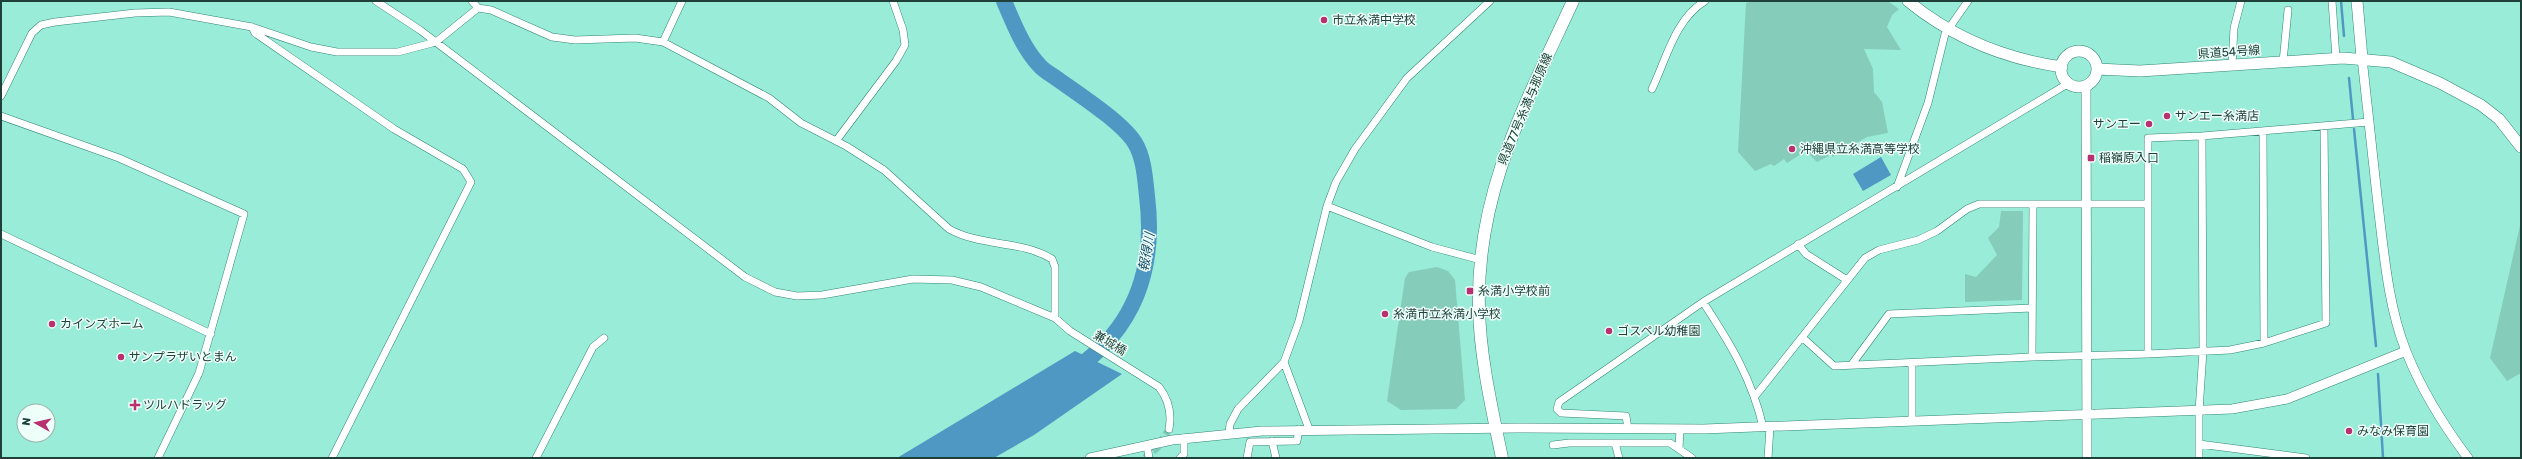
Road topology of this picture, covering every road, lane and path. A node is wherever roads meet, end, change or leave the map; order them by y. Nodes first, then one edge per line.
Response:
1 (376, 1) edge
2 (472, 1) edge
3 (682, 1) edge
4 (893, 1) edge
5 (1490, 1) edge
6 (1573, 1) edge
7 (1705, 1) edge
8 (1908, 1) edge
9 (1968, 1) edge
10 (2241, 1) edge
11 (2332, 1) edge
12 (2357, 1) edge
13 (478, 8) junction
14 (2288, 10) dead end
15 (252, 27) junction
16 (1948, 30) junction
17 (436, 42) junction
18 (663, 42) junction
19 (2336, 58) junction
20 (2362, 58) junction
21 (2283, 62) junction
22 (2232, 65) junction
23 (2062, 68) junction
24 (2097, 70) junction
25 (2069, 84) junction
26 (2086, 86) junction
27 (1652, 89) dead end
28 (1, 96) edge
29 (1, 116) edge
30 (2369, 122) junction
31 (2324, 127) junction
32 (2263, 131) junction
33 (2202, 136) junction
34 (836, 141) junction
35 (2521, 147) edge
36 (1897, 187) junction
37 (2147, 204) junction
38 (2033, 205) junction
39 (2086, 205) junction
40 (1327, 206) junction
41 (1, 234) edge
42 (1798, 244) junction
43 (1481, 260) junction
44 (1847, 280) junction
45 (1703, 302) junction
46 (2032, 308) junction
47 (1055, 318) junction
48 (211, 334) junction
49 (604, 338) dead end
50 (1802, 338) junction
51 (2264, 343) junction
52 (2203, 351) junction
53 (2406, 351) junction
54 (2148, 354) junction
55 (2032, 357) junction
56 (2087, 357) junction
57 (1284, 362) junction
58 (1912, 363) junction
59 (1852, 364) junction
60 (1756, 395) junction
61 (2198, 411) junction
62 (2088, 415) junction
63 (1912, 421) junction
64 (1766, 427) junction
65 (1496, 428) junction
66 (1169, 429) tunnel mouth
67 (1628, 429) junction
68 (1680, 429) junction
69 (1304, 430) junction
70 (1229, 433) junction
71 (1184, 438) junction
72 (1272, 441) junction
73 (1615, 443) junction
74 (2199, 444) junction
75 (1147, 445) junction
76 (1553, 445) dead end
77 (1679, 449) junction
78 (158, 458) edge
79 (332, 458) edge
80 (536, 458) edge
81 (1090, 458) edge
82 (1148, 458) edge
83 (1180, 458) edge
84 (1247, 458) edge
85 (1276, 458) edge
86 (1502, 458) edge
87 (1619, 458) edge
88 (1692, 458) edge
89 (1768, 458) edge
90 (2087, 458) edge
91 (2198, 458) edge
92 (2306, 458) edge
93 (2468, 458) edge

1 - 17 street, 兼城橋
2 - 13 street
3 - 18 street
4 - 34 street
5 - 40 street
6 - 43 main road, 県道77号糸満与那原線
7 - 27 street
8 - 16 main road
9 - 16 street
10 - 22 street
11 - 19 street
12 - 20 main road
13 - 17 street
13 - 18 street
14 - 21 street
15 - 17 street
15 - 28 street
15 - 79 street
16 - 23 main road
16 - 36 street
17 - 47 street, 兼城橋
18 - 34 street
19 - 20 main road, 県道54号線
19 - 21 main road, 県道54号線
20 - 30 street
20 - 35 main road, 県道54号線
21 - 22 main road, 県道54号線
22 - 24 main road, 県道54号線
23 - 24 main road
23 - 25 main road
24 - 26 main road
25 - 26 main road
25 - 36 street
26 - 39 street
29 - 48 street
30 - 31 street
30 - 53 street
31 - 32 street
31 - 51 street
32 - 33 street
32 - 51 street
33 - 37 street
33 - 52 street
34 - 47 street
36 - 42 street
37 - 39 street
37 - 54 street
38 - 39 street
38 - 44 street
38 - 46 street
39 - 56 street
40 - 43 street
40 - 57 street
41 - 48 street
42 - 44 street
42 - 45 street
43 - 65 main road, 県道77号糸満与那原線
44 - 50 street
45 - 60 street
45 - 67 street
46 - 55 street
46 - 59 street
47 - 66 street, 兼城橋
48 - 78 street
49 - 80 street
50 - 59 street
50 - 60 street
51 - 52 street
52 - 54 street
52 - 61 street
53 - 61 street
53 - 93 street
54 - 56 street
55 - 56 street
55 - 58 street
56 - 62 street
57 - 69 street
57 - 70 street
58 - 59 street
58 - 63 street
60 - 64 street
61 - 62 street
61 - 74 street
62 - 63 street
62 - 90 street
63 - 64 street
64 - 68 street
64 - 89 street
65 - 67 street
65 - 69 street
65 - 86 main road, 県道77号糸満与那原線
67 - 68 street
68 - 77 street
69 - 70 street
69 - 72 street
70 - 71 street
71 - 75 street
71 - 83 street
72 - 84 street
72 - 85 street
73 - 76 street
73 - 77 street
73 - 87 street
74 - 91 street
74 - 92 street
75 - 81 street
75 - 82 street
77 - 88 street

